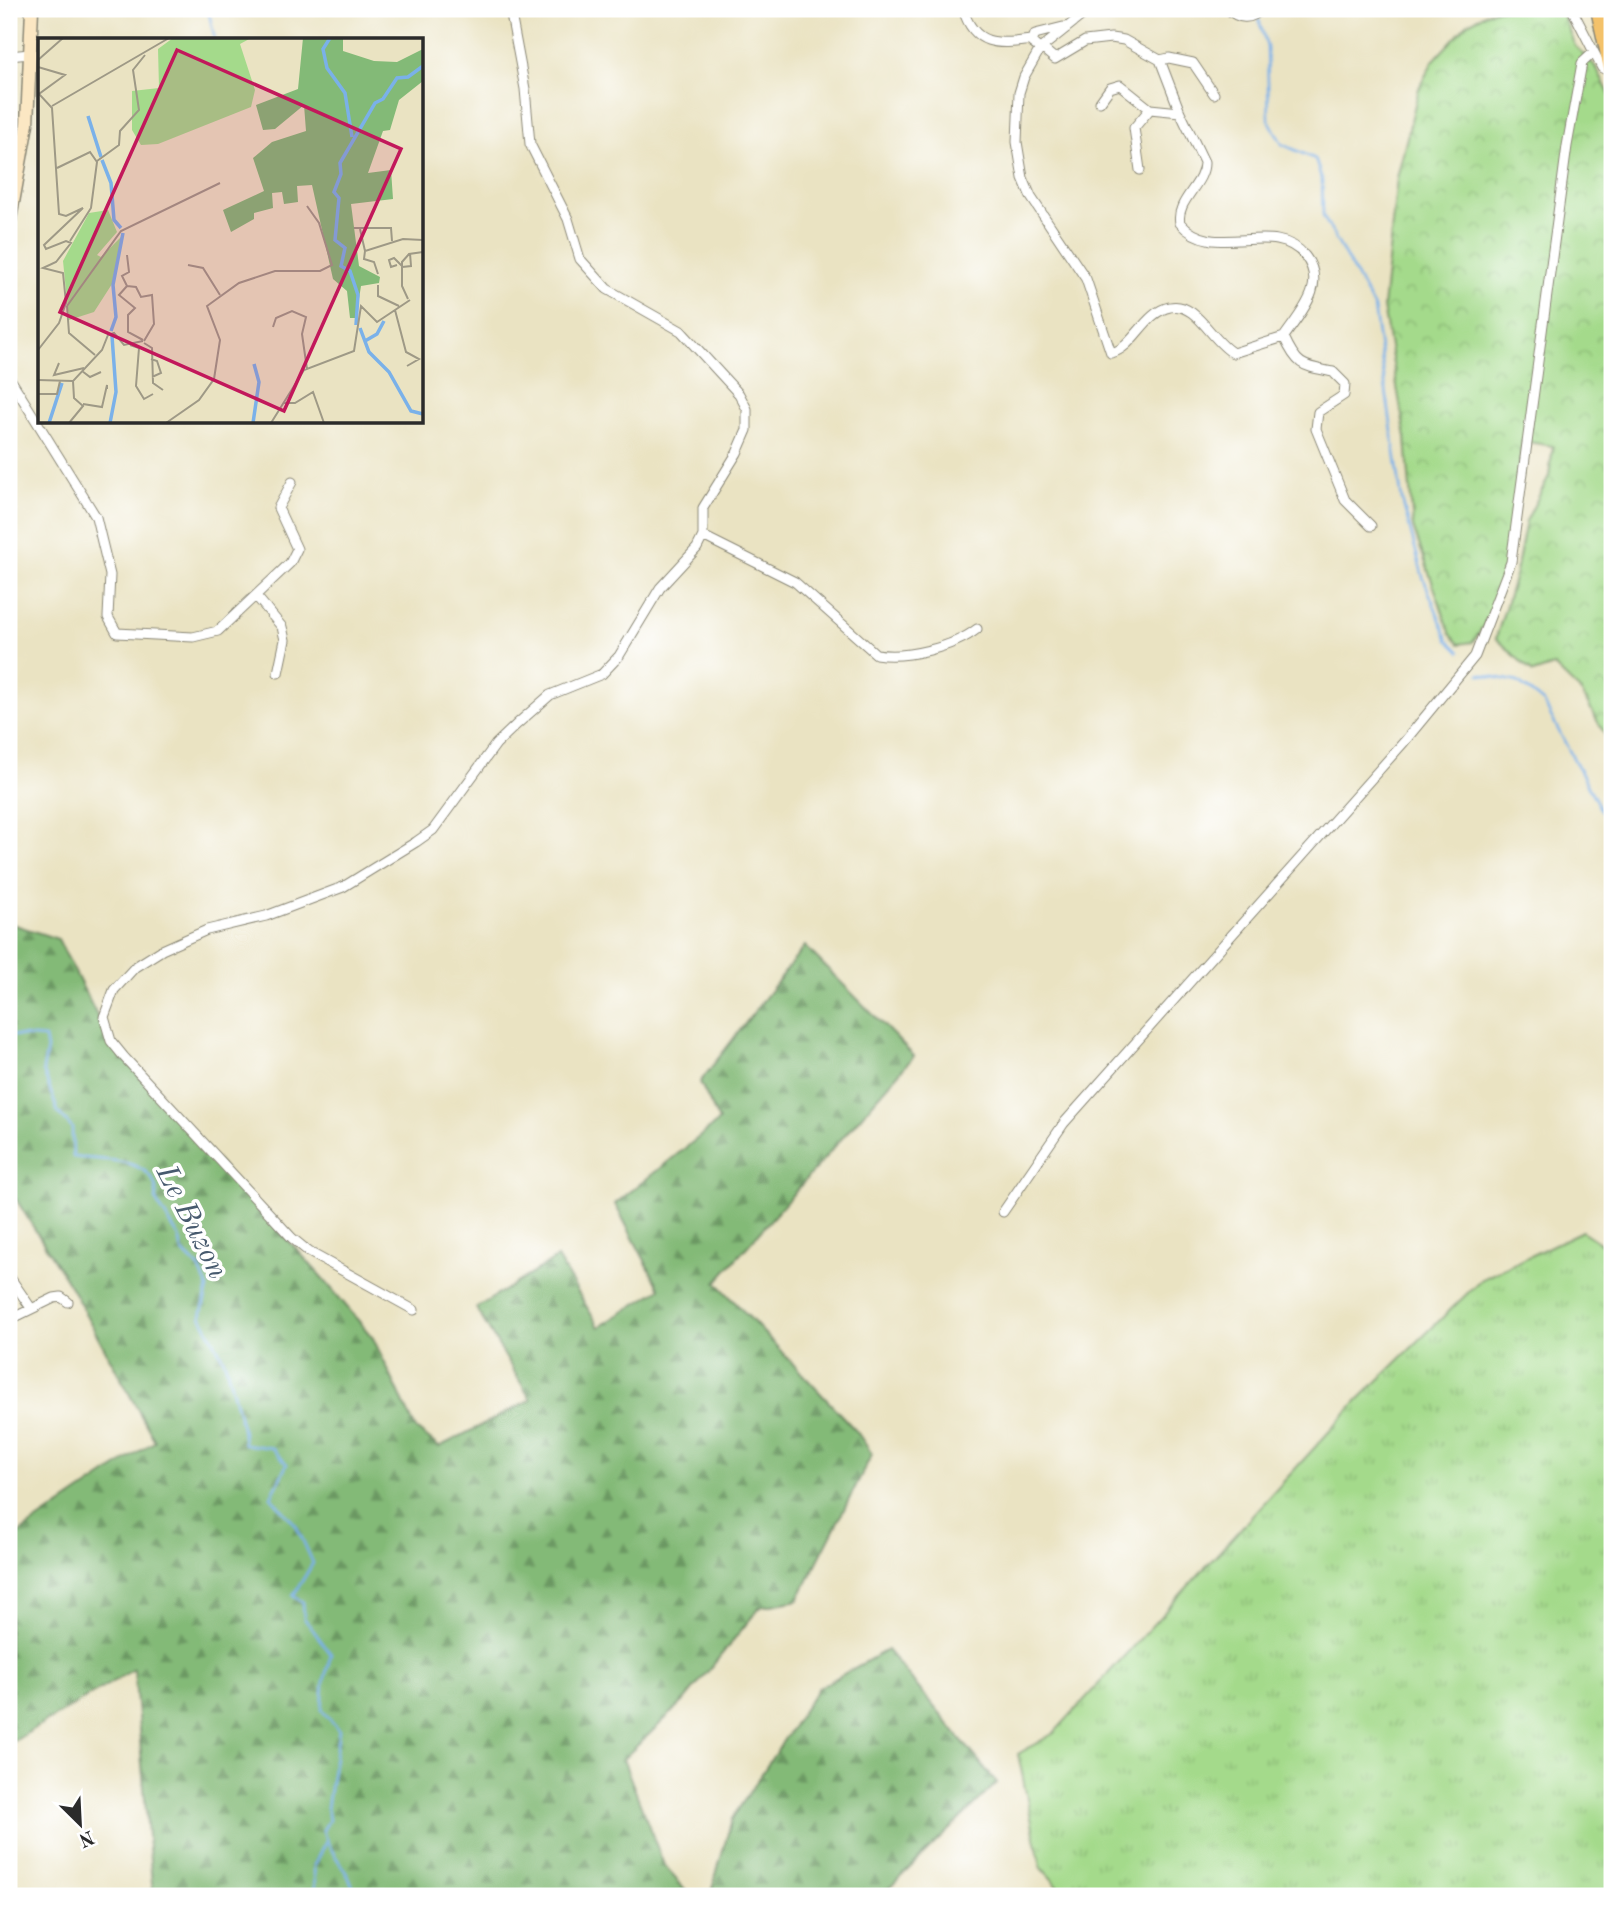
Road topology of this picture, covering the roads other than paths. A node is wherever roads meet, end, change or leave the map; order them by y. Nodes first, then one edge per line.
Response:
1 (32, 9) edge
2 (510, 9) edge
3 (962, 9) edge
4 (1090, 9) edge
5 (1228, 9) edge
6 (1261, 9) edge
7 (1572, 9) edge
8 (1598, 9) edge
9 (1069, 25) junction
10 (1043, 32) junction
11 (1031, 40) junction
12 (1044, 47) junction
13 (1594, 52) junction
14 (30, 54) junction
15 (9, 56) edge
16 (1160, 60) junction
17 (1612, 72) edge
18 (1214, 94) dead end
19 (1100, 102) dead end
20 (1150, 109) junction
21 (1180, 112) junction
22 (1140, 170) dead end
23 (9, 225) edge
24 (1284, 337) junction
25 (9, 377) edge
26 (38, 424) edge
27 (38, 424) edge
28 (292, 482) dead end
29 (1371, 526) dead end
30 (703, 536) junction
31 (256, 596) junction
32 (977, 629) dead end
33 (278, 673) dead end
34 (1003, 1212) dead end
35 (9, 1276) edge
36 (68, 1302) dead end
37 (31, 1308) junction
38 (414, 1310) dead end
39 (9, 1320) edge

1 - 14 main road
2 - 30 street
3 - 11 street
4 - 9 street
5 - 6 street
7 - 13 street
8 - 17 main road
9 - 10 street
9 - 12 street
10 - 11 street
10 - 12 street
11 - 12 street
12 - 16 street
12 - 24 street
13 - 17 street
13 - 34 street
14 - 15 street
14 - 23 main road
16 - 18 street
16 - 21 street
19 - 20 street
20 - 21 street
20 - 22 street
21 - 24 street
24 - 29 street
25 - 26 street
27 - 31 street
28 - 31 street
30 - 32 street
30 - 38 street
31 - 33 street
35 - 37 street
36 - 37 street
37 - 39 street

